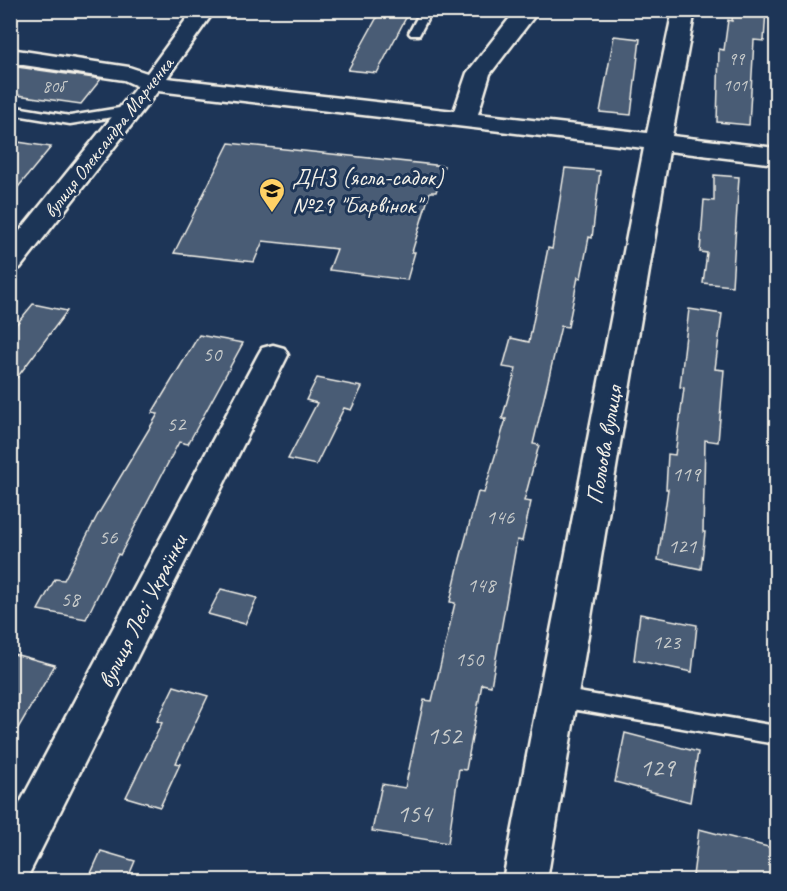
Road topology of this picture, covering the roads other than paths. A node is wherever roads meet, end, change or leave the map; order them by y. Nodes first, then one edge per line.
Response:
1 (204, 10) edge
2 (428, 10) edge
3 (528, 10) edge
4 (684, 10) edge
5 (415, 33) dead end
6 (10, 56) edge
7 (150, 83) junction
8 (10, 110) edge
9 (132, 110) junction
10 (464, 118) junction
11 (657, 143) junction
12 (777, 156) edge
13 (10, 262) edge
14 (273, 355) dead end
15 (560, 698) junction
16 (777, 735) edge
17 (10, 867) edge
18 (525, 880) edge

1 - 7 street, вулиця Олександра Марченка
2 - 5 lane
3 - 10 street
4 - 11 street, Польова вулиця
6 - 7 street
7 - 9 street, вулиця Олександра Марченка
7 - 10 street
8 - 9 lane
9 - 13 street, вулиця Олександра Марченка
10 - 11 street
11 - 12 street
11 - 15 street, Польова вулиця
14 - 17 street, вулиця Лесі Українки
15 - 16 lane
15 - 18 street, Польова вулиця

